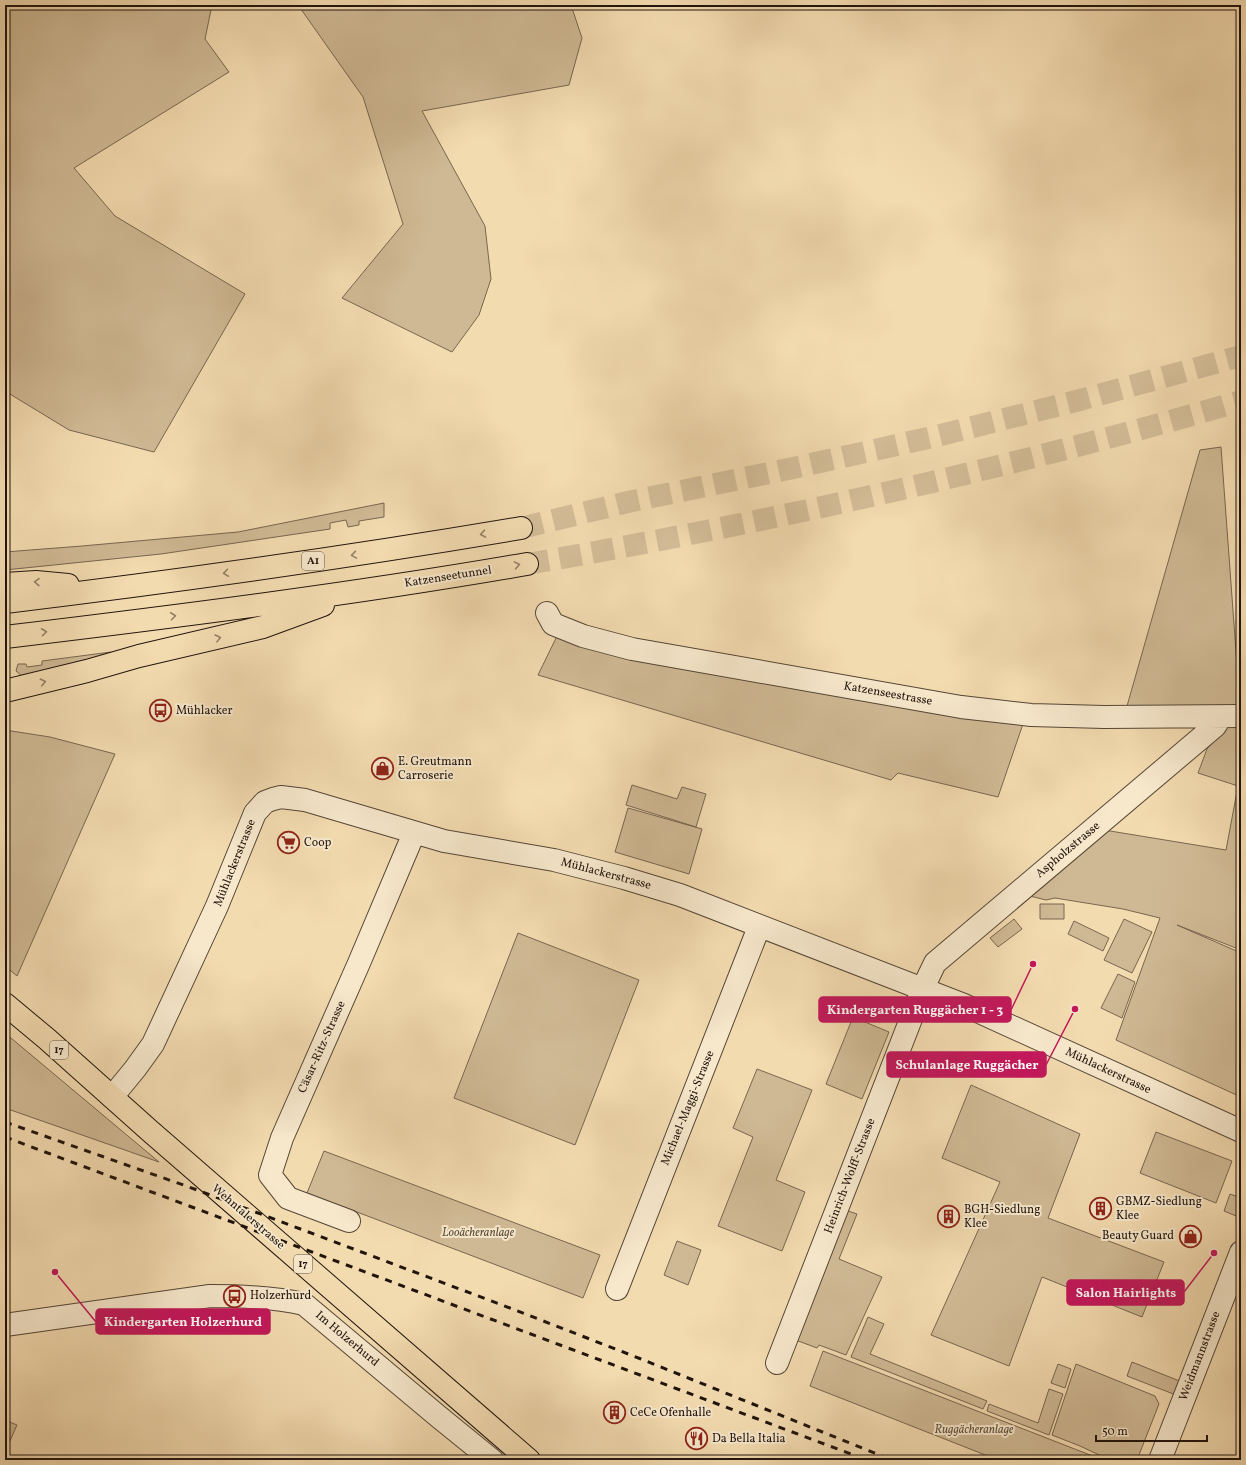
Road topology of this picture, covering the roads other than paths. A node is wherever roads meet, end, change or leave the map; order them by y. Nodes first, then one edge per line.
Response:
1 (521, 528) tunnel mouth
2 (527, 564) tunnel mouth
3 (5, 584) edge
4 (368, 589) junction
5 (103, 590) junction
6 (5, 602) edge
7 (546, 613) dead end
8 (5, 637) edge
9 (5, 691) edge
10 (1231, 716) edge
11 (414, 833) junction
12 (759, 927) junction
13 (923, 988) junction
14 (5, 1004) edge
15 (112, 1097) junction
16 (1241, 1131) edge
17 (349, 1221) dead end
18 (1241, 1252) edge
19 (616, 1289) dead end
20 (5, 1325) edge
21 (777, 1363) dead end
22 (492, 1460) edge
23 (529, 1460) edge
24 (1160, 1460) edge

1 -> 5 main road, A1
4 -> 2 main road, Katzenseetunnel
5 -> 3 main road
8 -> 4 main road
9 -> 4 main road
5 - 6 main road, A1
7 - 10 street, Katzenseestrasse
10 - 13 street, Aspholzstrasse
11 - 12 street, Mühlackerstrasse
11 - 15 street, Mühlackerstrasse
11 - 17 street, Cäsar-Ritz-Strasse
12 - 13 street, Mühlackerstrasse
12 - 19 street, Michael-Maggi-Strasse
13 - 16 street, Mühlackerstrasse
13 - 21 street, Heinrich-Wolff-Strasse
14 - 15 main road, Wehntalerstrasse / 17
15 - 23 main road, Wehntalerstrasse / 17
18 - 24 street, Weidmannstrasse
20 - 22 street, Im Holzerhurd

